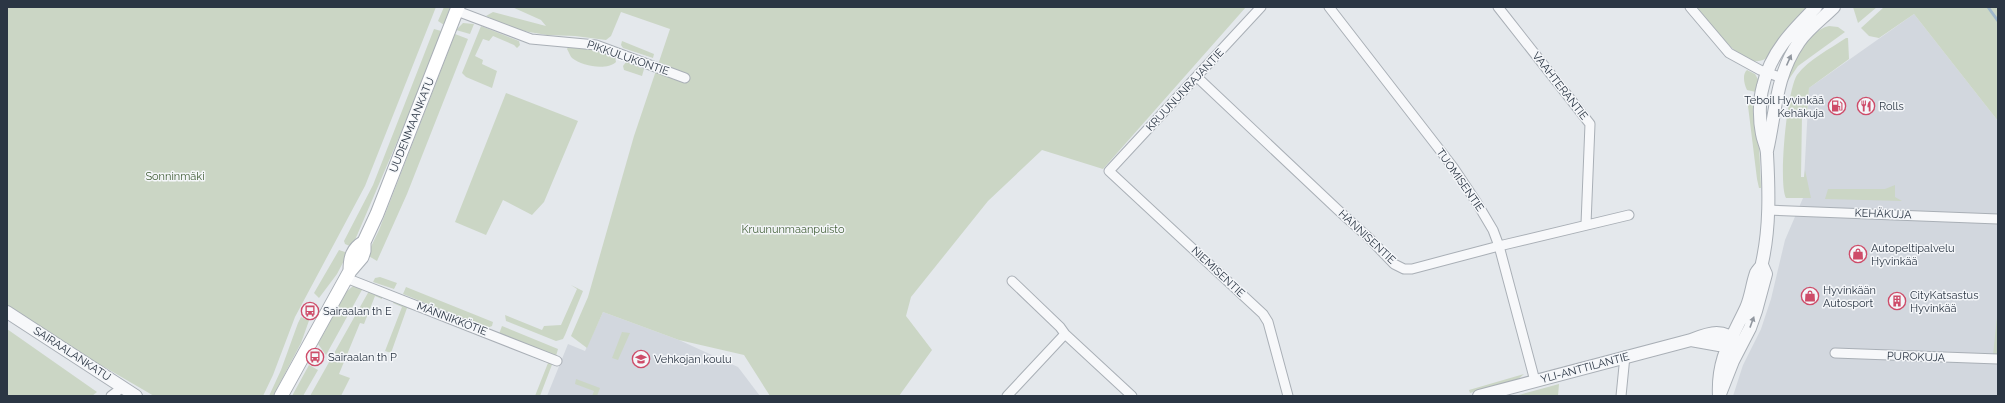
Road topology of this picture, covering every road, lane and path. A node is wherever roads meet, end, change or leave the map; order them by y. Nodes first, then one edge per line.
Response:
1 (1261, 7) edge
2 (1329, 7) edge
3 (1498, 7) edge
4 (1690, 7) edge
5 (1816, 7) edge
6 (1834, 7) edge
7 (457, 9) edge
8 (1767, 72) junction
9 (1198, 77) junction
10 (685, 78) dead end
11 (1782, 78) junction
12 (1767, 152) junction
13 (1109, 171) joint
14 (1768, 210) junction
15 (1629, 215) dead end
16 (1998, 219) edge
17 (1586, 224) junction
18 (1499, 246) junction
19 (348, 275) junction
20 (1012, 281) dead end
21 (7, 312) edge
22 (1065, 334) junction
23 (1733, 342) junction
24 (1835, 353) dead end
25 (1625, 356) junction
26 (1998, 359) edge
27 (557, 361) dead end
28 (1535, 381) junction
29 (123, 387) junction
30 (111, 396) edge
31 (136, 396) edge
32 (280, 396) edge
33 (1007, 396) edge
34 (1132, 396) edge
35 (1288, 396) edge
36 (1479, 396) edge
37 (1621, 396) edge
38 (1719, 396) edge

1 - 9 street, KRUUNUNRAJANTIE
2 - 18 street, TUOMISENTIE
3 - 17 street, VAAHTERANTIE
4 - 8 street
5 - 8 street
11 -> 6 street
7 - 10 street, PIKKULUKONTIE
7 - 19 main road, UUDENMAANKATU
8 - 11 street
8 - 12 street
9 - 13 street, KRUUNUNRAJANTIE
9 - 18 street, HANNISENTIE
11 - 12 street
12 - 14 street
13 - 35 street, NIEMISENTIE
14 - 16 street, KEHÄKUJA
14 - 23 street
15 - 17 street, HANNISENTIE
17 - 18 street, HANNISENTIE
18 - 28 street, TUOMISENTIE
19 - 27 street, MÄNNIKKÖTIE
19 - 32 main road, UUDENMAANKATU
20 - 22 street
21 - 29 street, SAIRAALANKATU
22 - 33 street
22 - 34 street
23 - 25 street, YLI-ANTTILANTIE
23 - 38 street
24 - 26 street, PUROKUJA
25 - 28 street, YLI-ANTTILANTIE
25 - 37 street
28 - 36 street, YLI-ANTTILANTIE
29 - 30 street
29 - 31 street, SAIRAALANKATU

